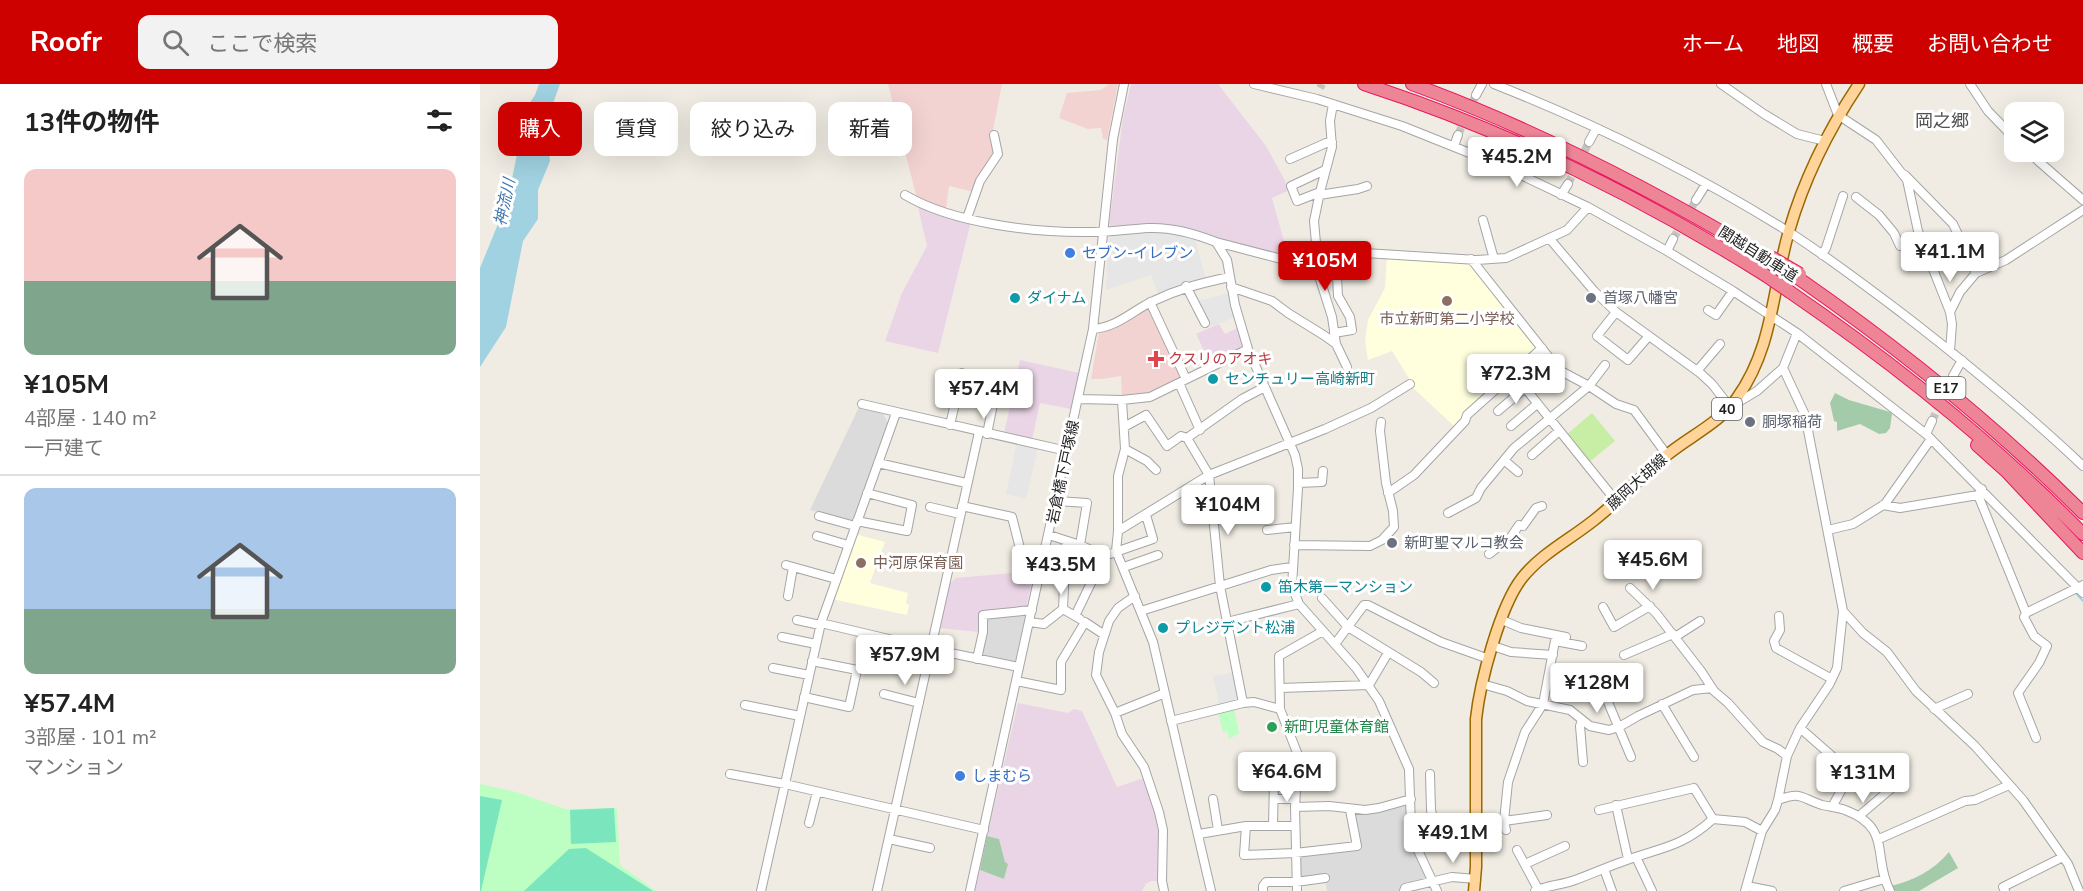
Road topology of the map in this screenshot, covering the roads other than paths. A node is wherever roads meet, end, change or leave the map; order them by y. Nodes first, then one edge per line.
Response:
1 (1125, 84) edge
2 (1254, 84) edge
3 (1364, 84) edge
4 (1412, 84) edge
5 (1482, 84) edge
6 (1494, 84) edge
7 (1721, 84) edge
8 (1826, 84) edge
9 (1858, 84) edge
10 (1970, 84) edge
11 (1320, 88) dead end
12 (1476, 95) tunnel mouth
13 (1317, 99) junction
14 (1333, 104) junction
15 (1838, 115) junction
16 (2004, 128) edge
17 (1596, 129) junction
18 (994, 135) dead end
19 (1458, 135) tunnel mouth
20 (1825, 141) junction
21 (1332, 142) junction
22 (1589, 142) tunnel mouth
23 (1454, 146) junction
24 (1290, 159) dead end
25 (2039, 162) edge
26 (1325, 170) junction
27 (1900, 171) junction
28 (1568, 184) tunnel mouth
29 (1706, 184) junction
30 (1367, 186) dead end
31 (1320, 193) junction
32 (905, 195) dead end
33 (1561, 195) junction
34 (1843, 196) dead end
35 (1856, 197) dead end
36 (1696, 200) tunnel mouth
37 (2083, 200) edge
38 (1588, 207) junction
39 (2083, 210) edge
40 (967, 218) junction
41 (1483, 220) dead end
42 (1103, 231) junction
43 (1788, 232) junction
44 (1549, 238) junction
45 (1673, 239) tunnel mouth
46 (1921, 239) junction
47 (1215, 242) junction
48 (1667, 251) junction
49 (1822, 255) junction
50 (1336, 257) junction
51 (1471, 259) junction
52 (1494, 259) junction
53 (1316, 260) junction
54 (1976, 273) junction
55 (1799, 276) junction
56 (1231, 282) junction
57 (1186, 286) junction
58 (1733, 291) junction
59 (1150, 302) junction
60 (1708, 310) dead end
61 (1616, 312) junction
62 (1950, 312) junction
63 (1772, 315) junction
64 (1205, 323) dead end
65 (1093, 329) junction
66 (1334, 333) junction
67 (1797, 333) junction
68 (1648, 337) junction
69 (1336, 344) junction
70 (1720, 344) dead end
71 (1542, 348) junction
72 (1870, 348) junction
73 (1248, 349) junction
74 (1950, 351) junction
75 (1962, 360) junction
76 (1605, 365) dead end
77 (1347, 367) dead end
78 (1783, 368) junction
79 (1698, 371) junction
80 (962, 373) dead end
81 (1513, 373) junction
82 (1953, 376) tunnel mouth
83 (1182, 381) junction
84 (997, 384) dead end
85 (1410, 384) dead end
86 (1589, 386) junction
87 (1265, 387) junction
88 (1524, 388) junction
89 (1079, 399) junction
90 (1122, 400) junction
91 (862, 404) dead end
92 (1537, 404) junction
93 (1730, 406) junction
94 (1498, 411) dead end
95 (896, 413) junction
96 (1550, 418) junction
97 (1932, 421) tunnel mouth
98 (1381, 422) dead end
99 (950, 425) junction
100 (1511, 426) dead end
101 (1124, 427) junction
102 (1200, 430) junction
103 (1559, 431) junction
104 (983, 433) junction
105 (1929, 436) junction
106 (1187, 438) junction
107 (1290, 442) junction
108 (1125, 449) junction
109 (1067, 451) junction
110 (1532, 454) dead end
111 (1667, 455) junction
112 (1504, 460) junction
113 (878, 463) junction
114 (2083, 466) edge
115 (1156, 470) dead end
116 (1323, 471) dead end
117 (1518, 472) dead end
118 (1209, 475) junction
119 (966, 483) junction
120 (1298, 483) junction
121 (1980, 492) junction
122 (867, 493) junction
123 (1388, 493) junction
124 (1057, 501) junction
125 (1616, 501) junction
126 (2083, 504) edge
127 (1883, 505) junction
128 (1542, 506) dead end
129 (930, 507) dead end
130 (961, 510) junction
131 (1448, 513) dead end
132 (2083, 513) edge
133 (1146, 515) junction
134 (819, 516) dead end
135 (856, 523) junction
136 (1295, 527) junction
137 (1267, 530) dead end
138 (1828, 530) junction
139 (1118, 531) junction
140 (2083, 534) edge
141 (1049, 535) junction
142 (817, 536) dead end
143 (1066, 541) junction
144 (848, 545) junction
145 (1080, 545) junction
146 (1294, 545) junction
147 (1116, 551) junction
148 (1489, 554) dead end
149 (2083, 554) edge
150 (1158, 555) dead end
151 (1104, 556) junction
152 (1042, 563) junction
153 (1124, 567) junction
154 (1292, 567) junction
155 (836, 579) junction
156 (1220, 586) junction
157 (1630, 588) dead end
158 (2082, 588) edge
159 (788, 596) dead end
160 (1135, 596) junction
161 (1322, 598) dead end
162 (1299, 604) junction
163 (1650, 606) junction
164 (1603, 607) dead end
165 (1063, 609) junction
166 (1032, 610) junction
167 (1141, 611) junction
168 (1843, 611) junction
169 (2026, 613) junction
170 (1075, 616) junction
171 (1779, 616) dead end
172 (797, 620) dead end
173 (1502, 620) junction
174 (1700, 621) dead end
175 (1029, 622) junction
176 (1085, 622) junction
177 (1227, 622) junction
178 (821, 624) junction
179 (1348, 627) junction
180 (1323, 631) junction
181 (1103, 634) junction
182 (1674, 635) junction
183 (782, 637) dead end
184 (1566, 637) dead end
185 (816, 644) junction
186 (1335, 644) junction
187 (1493, 646) junction
188 (1582, 646) dead end
189 (931, 649) junction
190 (1388, 653) junction
191 (1553, 655) junction
192 (1624, 655) dead end
193 (977, 658) junction
194 (1489, 659) junction
195 (812, 661) junction
196 (1019, 667) junction
197 (773, 668) dead end
198 (809, 675) junction
199 (1597, 676) dead end
200 (1832, 679) junction
201 (1016, 681) junction
202 (1434, 683) dead end
203 (1482, 684) junction
204 (1369, 685) junction
205 (1280, 688) junction
206 (1712, 688) junction
207 (1165, 693) junction
208 (884, 694) dead end
209 (1968, 694) dead end
210 (804, 697) junction
211 (919, 703) junction
212 (1243, 703) junction
213 (1543, 704) junction
214 (1662, 704) junction
215 (745, 705) dead end
216 (1280, 709) junction
217 (1934, 710) junction
218 (1115, 713) junction
219 (800, 716) junction
220 (1582, 720) junction
221 (1171, 721) junction
222 (1618, 727) junction
223 (1800, 728) junction
224 (2036, 738) dead end
225 (1787, 756) junction
226 (1631, 757) dead end
227 (1694, 757) dead end
228 (1583, 762) dead end
229 (730, 774) dead end
230 (1430, 774) dead end
231 (1274, 780) dead end
232 (785, 784) junction
233 (2009, 785) junction
234 (1893, 787) dead end
235 (817, 792) junction
236 (1213, 799) dead end
237 (1274, 799) junction
238 (1411, 799) junction
239 (1778, 800) junction
240 (1295, 803) junction
241 (1616, 805) junction
242 (1832, 807) junction
243 (895, 810) junction
244 (1350, 810) junction
245 (1599, 810) dead end
246 (1547, 815) dead end
247 (1859, 816) junction
248 (1713, 819) junction
249 (809, 823) dead end
250 (1476, 823) junction
251 (1246, 826) junction
252 (1273, 826) junction
253 (1295, 826) junction
254 (1411, 826) junction
255 (1505, 826) junction
256 (984, 830) junction
257 (1218, 830) junction
258 (1762, 831) junction
259 (1198, 834) junction
260 (889, 839) junction
261 (1879, 839) junction
262 (1565, 846) dead end
263 (930, 848) dead end
264 (1517, 850) dead end
265 (1295, 853) junction
266 (2063, 857) junction
267 (1632, 858) junction
268 (1525, 864) junction
269 (1604, 869) junction
270 (1325, 878) dead end
271 (1476, 879) junction
272 (1884, 879) junction
273 (1432, 882) junction
274 (1296, 886) edge
275 (1557, 888) edge
276 (1746, 888) edge
277 (1537, 890) edge
278 (761, 891) edge
279 (877, 891) edge
280 (970, 891) edge
281 (1164, 891) edge
282 (1211, 891) edge
283 (1263, 891) edge
284 (1404, 891) edge
285 (1437, 891) edge
286 (1474, 891) edge
287 (1612, 891) edge
288 (1652, 891) edge
289 (1772, 891) edge
290 (1844, 891) edge
291 (1890, 891) edge
292 (2005, 891) edge
293 (2079, 891) edge

1 - 42 street, 岩倉橋下戸塚線
2 - 13 street
3 - 72 highway, 関越自動車道 / E17, bridge
4 - 55 highway, 関越自動車道 / E17, bridge
5 - 12 street
6 - 17 street
7 - 20 street
8 - 15 street
9 - 15 main road, 藤岡大胡線 / 40
10 - 16 street
11 - 13 street
13 - 14 street
14 - 21 street
14 - 23 street
15 - 20 main road, 藤岡大胡線 / 40
15 - 27 street
17 - 22 street
17 - 29 street
18 - 40 street
19 - 23 street
20 - 43 main road, 藤岡大胡線 / 40
21 - 24 street
21 - 26 street
23 - 33 street
25 - 37 street
26 - 31 street
26 - 31 street
27 - 46 street
27 - 54 street
28 - 33 street
29 - 36 street
29 - 43 street
30 - 31 street
31 - 53 street
32 - 40 street
33 - 38 street
34 - 49 street
35 - 46 street
38 - 44 street
38 - 48 street
39 - 54 street
40 - 42 street
41 - 52 street
42 - 47 street
42 - 65 street, 岩倉橋下戸塚線
43 - 49 street
43 - 63 main road, 藤岡大胡線 / 40
44 - 52 street
44 - 61 street
45 - 48 street
46 - 62 street
47 - 53 street
47 - 56 street
48 - 58 street
49 - 74 street
50 - 51 street
50 - 53 street
50 - 66 street
51 - 52 street
51 - 71 street
53 - 66 street
54 - 62 street
55 - 126 highway
55 - 132 highway, 関越自動車道 / E17
56 - 57 street
56 - 69 street
56 - 73 street
57 - 59 street
57 - 64 street
58 - 60 street
58 - 63 street
59 - 65 street
59 - 83 street
61 - 68 street
61 - 68 street
62 - 74 street
63 - 67 street
63 - 93 main road, 藤岡大胡線 / 40
65 - 89 street, 岩倉橋下戸塚線
66 - 69 street
67 - 78 street
67 - 105 street
68 - 79 street
69 - 77 street
70 - 79 street
71 - 81 street
71 - 86 street
72 - 140 highway, 関越自動車道 / E17
72 - 149 highway
73 - 83 street
73 - 87 street
74 - 75 street
75 - 82 street
75 - 114 street
76 - 86 street
78 - 93 street
78 - 138 street
79 - 93 street
80 - 99 street
81 - 88 street
81 - 123 street
83 - 90 street
83 - 102 street
84 - 104 street
85 - 107 street
86 - 96 street
86 - 111 street
87 - 102 street
87 - 107 street
88 - 92 street
88 - 94 street
89 - 90 street
89 - 109 street, 岩倉橋下戸塚線
90 - 101 street
91 - 95 street
92 - 96 street
92 - 100 street
93 - 111 main road, 藤岡大胡線 / 40
95 - 99 street
95 - 113 street
96 - 103 street
96 - 112 street
97 - 105 street
98 - 123 street
99 - 104 street
101 - 106 street
101 - 108 street
102 - 106 street
103 - 110 street
103 - 125 street
104 - 109 street
104 - 119 street
105 - 121 street
105 - 127 street
106 - 118 street
107 - 118 street
107 - 120 street
108 - 115 street
108 - 139 street
109 - 124 street, 岩倉橋下戸塚線
111 - 125 main road, 藤岡大胡線 / 40
112 - 117 street
112 - 131 street
113 - 119 street
113 - 122 street
116 - 120 street
118 - 133 street
118 - 156 street
119 - 130 street
120 - 136 street
121 - 127 street
121 - 158 street
121 - 169 street
122 - 135 street
122 - 135 street
123 - 146 street
124 - 141 street, 岩倉橋下戸塚線
124 - 145 street
125 - 173 main road, 藤岡大胡線 / 40
127 - 138 street
128 - 148 street
129 - 130 street
130 - 152 street
130 - 189 street
133 - 139 street
133 - 147 street
134 - 135 street
135 - 144 street
136 - 137 street
136 - 146 street
138 - 168 street
139 - 147 street
141 - 143 street
141 - 152 street, 岩倉橋下戸塚線
142 - 144 street
143 - 145 street
143 - 165 street
144 - 155 street
145 - 151 street
146 - 154 street
147 - 151 street
147 - 153 street
150 - 153 street
151 - 170 street
152 - 166 street, 岩倉橋下戸塚線
153 - 160 street
154 - 156 street
154 - 162 street
155 - 159 street
155 - 178 street
156 - 167 street
156 - 177 street
157 - 163 street
158 - 169 street
160 - 167 street
160 - 181 street
161 - 179 street
162 - 177 street
162 - 180 street
163 - 164 street
163 - 182 street
165 - 170 street
165 - 175 street
166 - 175 street, 岩倉橋下戸塚線
166 - 193 street
167 - 207 street
168 - 200 street
168 - 217 street
169 - 224 street
170 - 176 street
171 - 200 street
172 - 178 street
173 - 184 street
173 - 187 main road, 藤岡大胡線 / 40
174 - 182 street
175 - 196 street, 岩倉橋下戸塚線
176 - 181 street
176 - 201 street
177 - 212 street
178 - 185 street
178 - 189 street
179 - 186 street
179 - 190 street
179 - 194 street
180 - 186 street
180 - 205 street
181 - 218 street
182 - 192 street
182 - 206 street
183 - 185 street
185 - 195 street
186 - 204 street
187 - 191 street
187 - 194 main road, 藤岡大胡線 / 40
188 - 191 street
189 - 193 street
189 - 211 street
190 - 202 street
190 - 204 street
191 - 213 street
193 - 196 street
194 - 203 main road, 藤岡大胡線 / 40
195 - 198 street
195 - 210 street
196 - 201 street, 岩倉橋下戸塚線
197 - 198 street
198 - 210 street
199 - 222 street
200 - 223 street
201 - 256 street, 岩倉橋下戸塚線
203 - 213 street
203 - 250 main road, 藤岡大胡線 / 40
204 - 205 street
204 - 238 street
205 - 216 street
206 - 214 street
206 - 225 street
207 - 218 street
207 - 221 street
208 - 211 street
209 - 217 street
210 - 219 street
211 - 243 street
212 - 216 street
212 - 221 street
213 - 220 street
213 - 255 street
214 - 222 street
214 - 227 street
215 - 219 street
216 - 240 street
217 - 233 street
218 - 281 street
219 - 232 street
220 - 222 street
220 - 228 street
221 - 259 street
222 - 226 street
223 - 225 street
223 - 242 street
225 - 239 street
229 - 232 street
230 - 254 street
231 - 237 street
232 - 235 street
232 - 278 street
233 - 261 street
233 - 266 street
234 - 247 street
235 - 243 street
235 - 249 street
236 - 257 street
237 - 240 street
237 - 252 street
238 - 244 street
238 - 254 street
239 - 242 street
239 - 258 street
240 - 244 street
240 - 253 street
241 - 245 street
241 - 248 street
241 - 267 street
242 - 247 street
243 - 256 street
243 - 260 street
244 - 265 street
246 - 255 street
247 - 261 street
248 - 258 street
248 - 267 street
250 - 255 street
250 - 271 main road, 藤岡大胡線 / 40
251 - 252 street
251 - 257 street
251 - 265 street
252 - 253 street
253 - 265 street
254 - 273 street
256 - 280 street, 岩倉橋下戸塚線
257 - 259 street
258 - 276 street
259 - 282 street
260 - 263 street
260 - 279 street
261 - 272 street
262 - 268 street
264 - 268 street
265 - 274 street
266 - 292 street
266 - 293 street
267 - 269 street
267 - 288 street
268 - 277 street
269 - 275 street
269 - 287 street
270 - 274 street
271 - 273 street
271 - 286 main road, 藤岡大胡線 / 40
272 - 290 street
272 - 291 street
273 - 284 street
273 - 285 street
274 - 283 street
275 - 277 street
276 - 289 street

